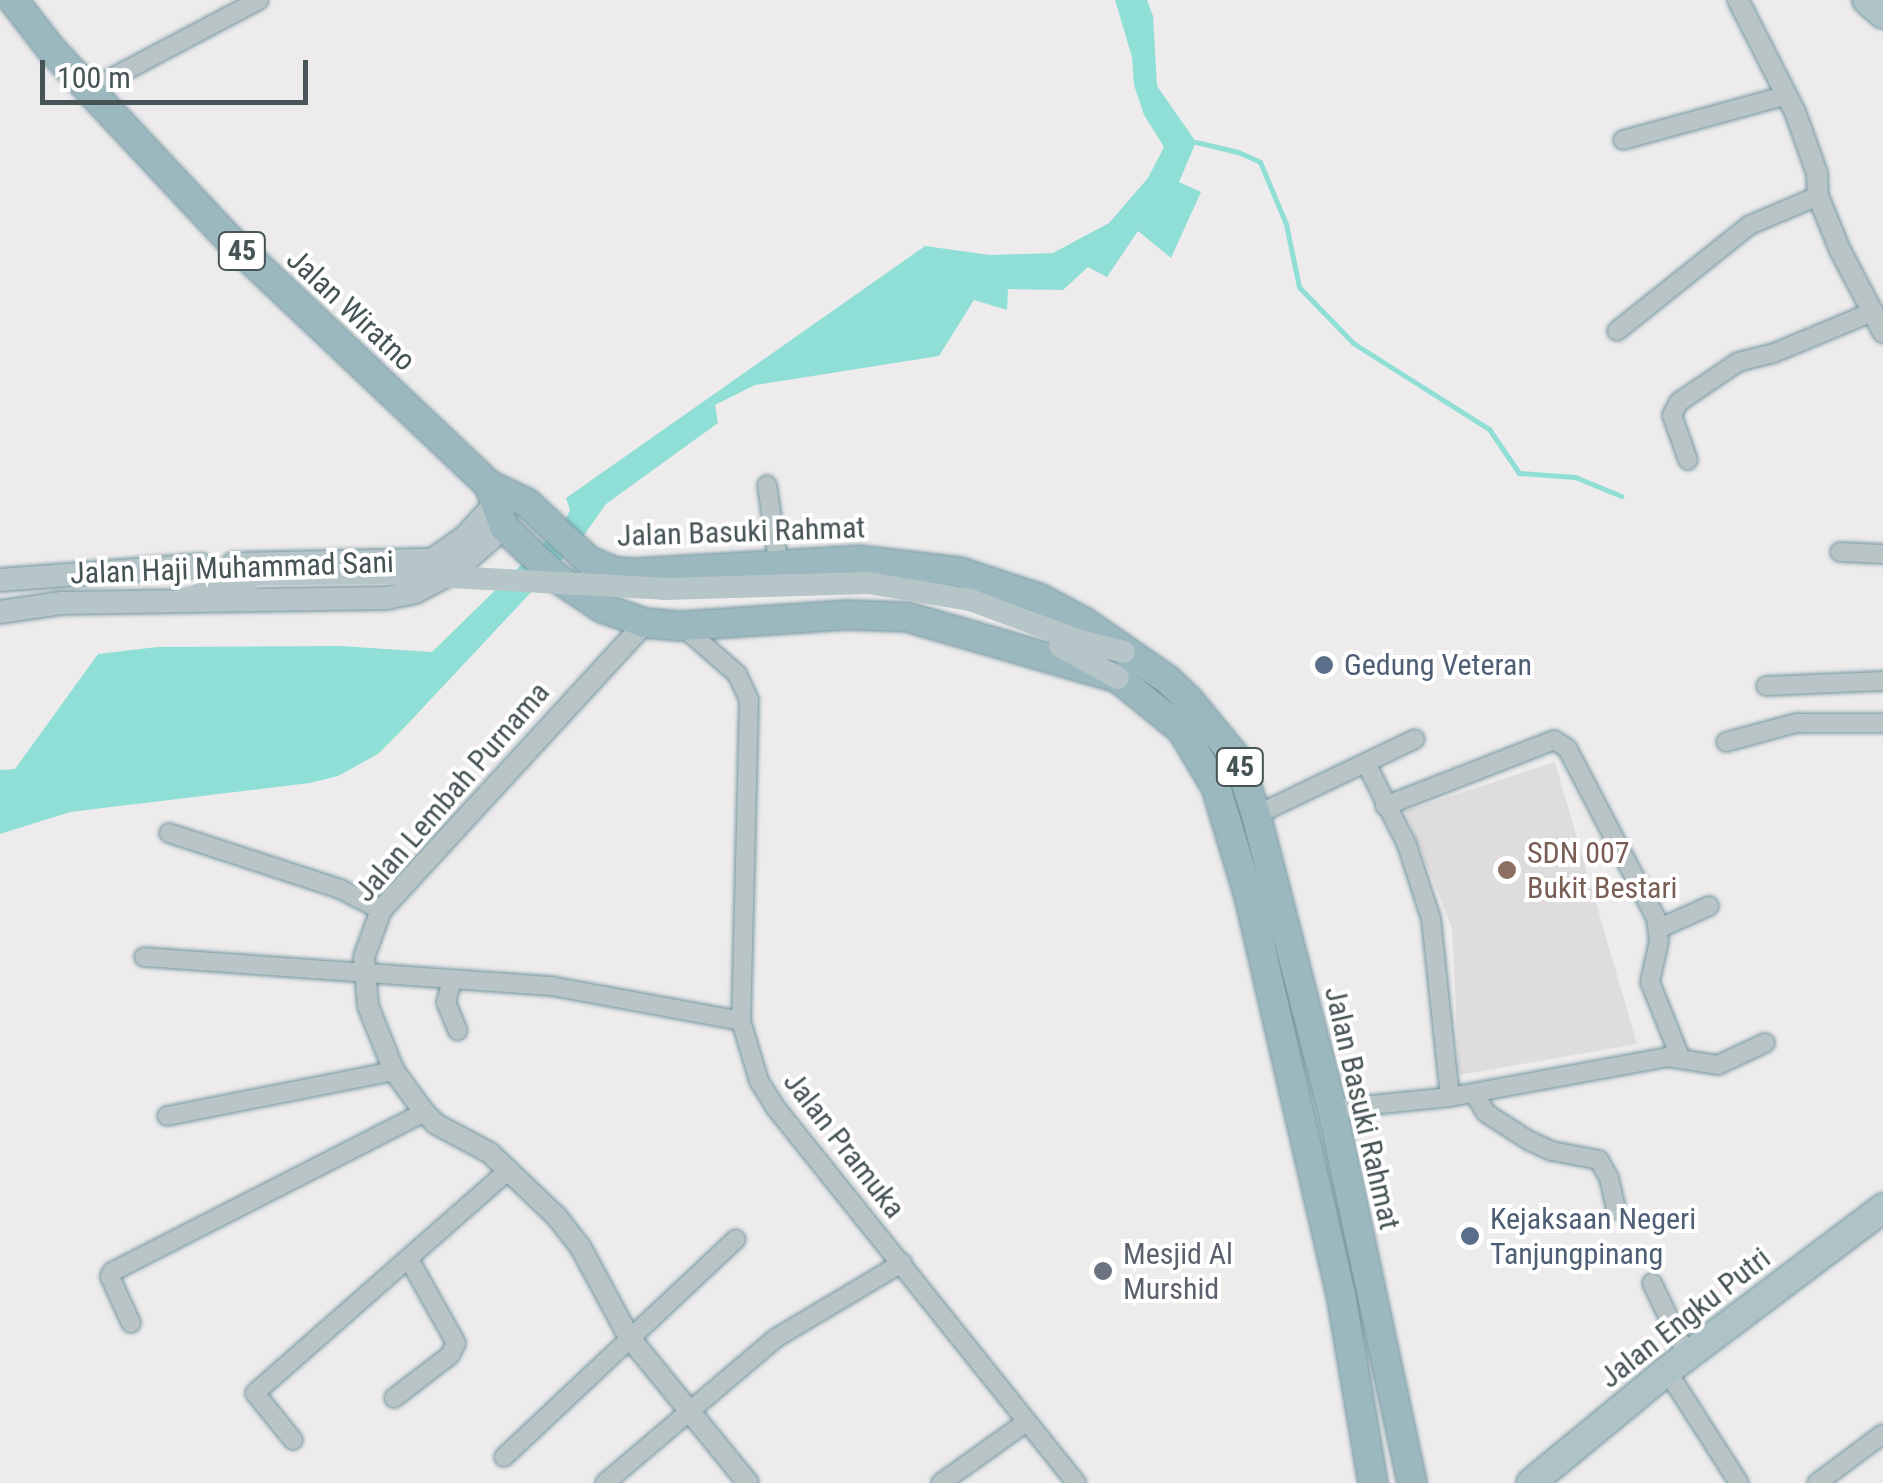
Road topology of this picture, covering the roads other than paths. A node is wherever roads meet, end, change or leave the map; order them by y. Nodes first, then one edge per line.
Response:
1 (12, 0) edge
2 (1738, 0) edge
3 (1867, 0) edge
4 (252, 2) edge
5 (1883, 14) edge
6 (89, 90) junction
7 (1787, 95) junction
8 (1624, 140) dead end
9 (1818, 196) junction
10 (1872, 312) junction
11 (1617, 331) dead end
12 (1883, 332) edge
13 (1688, 460) dead end
14 (767, 485) dead end
15 (502, 515) junction
16 (1840, 552) dead end
17 (1883, 554) edge
18 (181, 566) junction
19 (779, 567) junction
20 (0, 580) edge
21 (182, 600) junction
22 (0, 612) edge
23 (645, 623) junction
24 (682, 626) junction
25 (1121, 665) junction
26 (1883, 681) edge
27 (1766, 686) dead end
28 (1883, 724) edge
29 (1415, 738) dead end
30 (1726, 742) dead end
31 (1366, 764) junction
32 (1386, 806) junction
33 (1256, 815) junction
34 (168, 834) dead end
35 (1709, 906) dead end
36 (381, 910) junction
37 (1658, 928) junction
38 (1292, 950) junction
39 (144, 958) dead end
40 (1264, 958) junction
41 (366, 974) junction
42 (452, 980) junction
43 (740, 1021) junction
44 (458, 1031) dead end
45 (1765, 1043) dead end
46 (1680, 1057) junction
47 (394, 1071) junction
48 (1474, 1093) junction
49 (1450, 1097) junction
50 (1332, 1109) junction
51 (424, 1112) junction
52 (167, 1116) dead end
53 (508, 1171) junction
54 (1883, 1208) edge
55 (1616, 1209) dead end
56 (736, 1239) dead end
57 (410, 1260) junction
58 (902, 1263) junction
59 (1652, 1283) dead end
60 (131, 1323) dead end
61 (629, 1337) junction
62 (1677, 1363) junction
63 (394, 1398) dead end
64 (688, 1410) junction
65 (1025, 1422) junction
66 (1883, 1434) edge
67 (294, 1440) dead end
68 (504, 1458) dead end
69 (605, 1483) edge
70 (748, 1483) edge
71 (941, 1483) edge
72 (1076, 1483) edge
73 (1374, 1483) edge
74 (1412, 1483) edge
75 (1531, 1483) edge
76 (1739, 1483) edge
77 (1818, 1483) edge

1 - 6 highway, Jalan Wiratno / 45
2 - 7 street
3 - 5 main road
4 - 6 street
6 - 15 highway, Jalan Wiratno / 45
7 - 8 street
7 - 9 street
9 - 10 street
9 - 11 street
10 - 12 street
10 - 13 street
14 - 19 street
15 - 18 main road, Jalan Haji Muhammad Sani
15 - 19 highway, Jalan Basuki Rahmat / 45
15 - 21 main road, Jalan Haji Muhammad Sani
15 - 23 highway, Jalan Basuki Rahmat / 45
16 - 17 street
18 - 20 main road, Jalan Haji Muhammad Sani
18 - 25 main road, bridge
19 - 25 highway, Jalan Basuki Rahmat / 45
21 - 22 main road, Jalan Haji Muhammad Sani
21 - 25 main road, bridge
23 - 24 highway, Jalan Basuki Rahmat
23 - 36 street, Jalan Lembah Purnama
24 - 25 highway, Jalan Basuki Rahmat / 45
24 - 43 street, Jalan Pramuka
25 - 33 highway, Jalan Basuki Rahmat / 45
25 - 40 highway, Jalan Basuki Rahmat / 45
26 - 27 street
28 - 30 street
29 - 31 street
31 - 32 street
31 - 33 street
32 - 37 street
32 - 49 street
33 - 38 highway, Jalan Basuki Rahmat / 45
34 - 36 street
35 - 37 street
36 - 41 street, Jalan Lembah Purnama
37 - 46 street
38 - 40 highway
38 - 50 highway, Jalan Basuki Rahmat / 45
39 - 41 street
40 - 73 highway, Jalan Basuki Rahmat / 45
41 - 42 street
41 - 47 street, Jalan Lembah Purnama
42 - 43 street
42 - 44 street
43 - 58 street, Jalan Pramuka
45 - 46 street
46 - 48 street
47 - 51 street, Jalan Lembah Purnama
47 - 52 street
48 - 49 street
48 - 55 street
49 - 50 street
50 - 74 highway, Jalan Basuki Rahmat / 45
51 - 53 street, Jalan Lembah Purnama
51 - 60 street
53 - 57 street
53 - 61 street, Jalan Lembah Purnama
54 - 62 main road, Jalan Engku Putri
56 - 61 street
57 - 63 street
57 - 67 street
58 - 64 street
58 - 65 street, Jalan Pramuka
59 - 62 street
61 - 64 street, Jalan Lembah Purnama
61 - 68 street
62 - 75 main road, Jalan Engku Putri
62 - 76 street
64 - 69 street
64 - 70 street, Jalan Lembah Purnama
65 - 71 street
65 - 72 street, Jalan Pramuka
66 - 77 street

